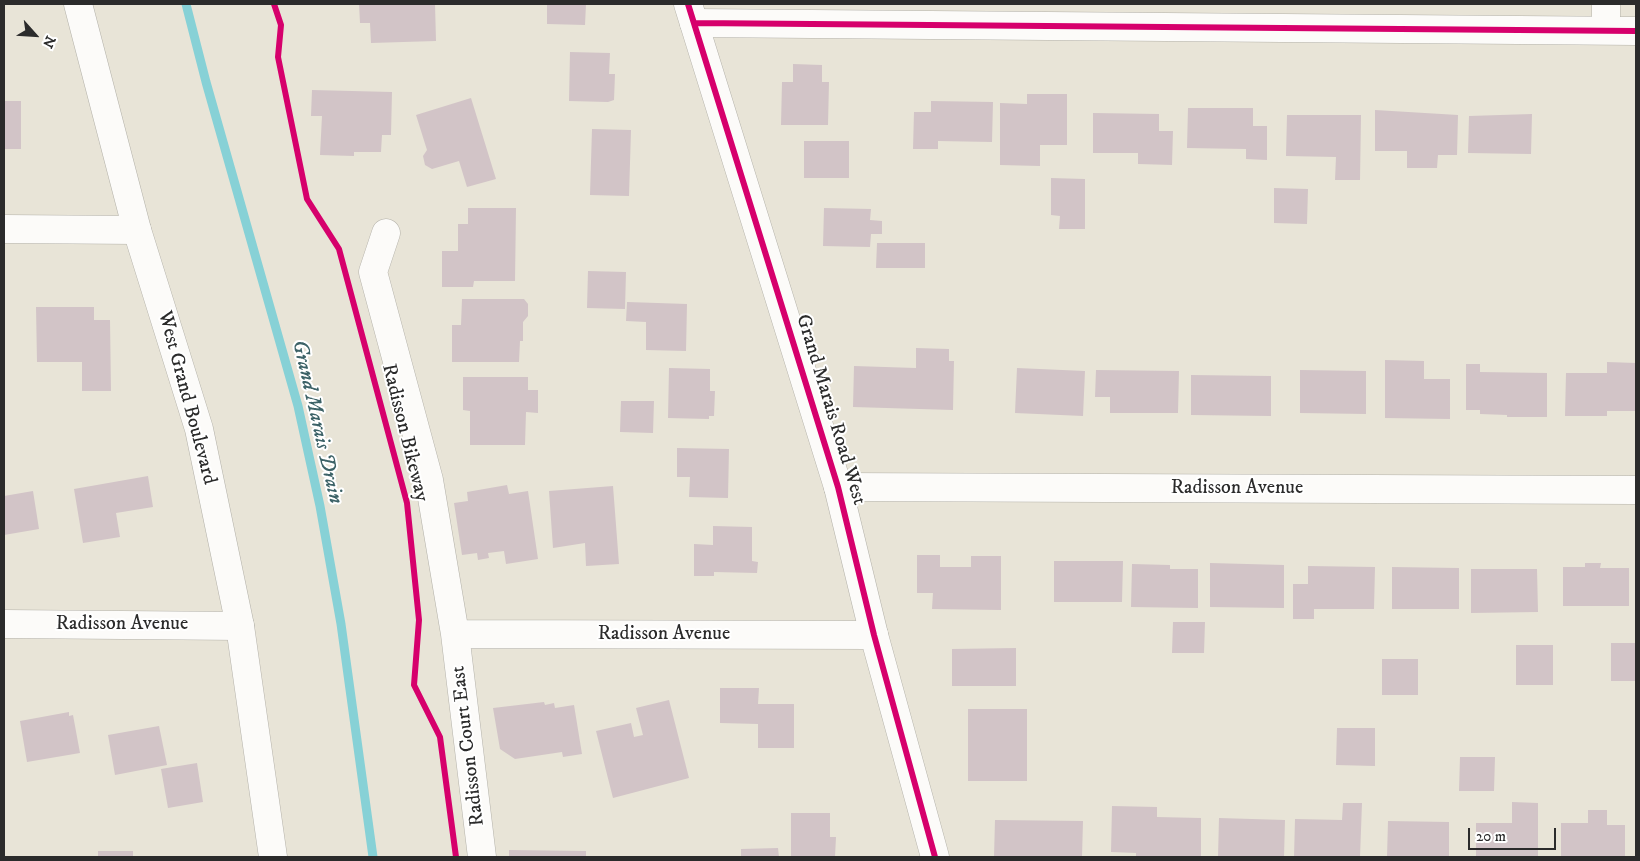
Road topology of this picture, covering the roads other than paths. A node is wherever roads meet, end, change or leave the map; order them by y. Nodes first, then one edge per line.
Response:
1 (78, 4) edge
2 (1606, 4) edge
3 (691, 13) edge
4 (1606, 30) junction
5 (1636, 31) edge
6 (4, 229) edge
7 (137, 230) junction
8 (386, 233) dead end
9 (838, 487) junction
10 (1636, 490) edge
11 (4, 624) edge
12 (240, 626) junction
13 (455, 634) junction
14 (874, 635) junction
15 (272, 857) edge
16 (482, 857) edge
17 (935, 857) edge

1 - 7 street, West Grand Boulevard
2 - 4 street
3 - 4 street
3 - 9 street, Grand Marais Road West
4 - 5 street
6 - 7 street
7 - 12 street, West Grand Boulevard
8 - 13 street, Radisson Court East
9 - 10 street, Radisson Avenue
9 - 14 street, Grand Marais Road West
11 - 12 street, Radisson Avenue
12 - 15 street, West Grand Boulevard
13 - 14 street, Radisson Avenue
13 - 16 street, Radisson Court East
14 - 17 street, Grand Marais Road West

